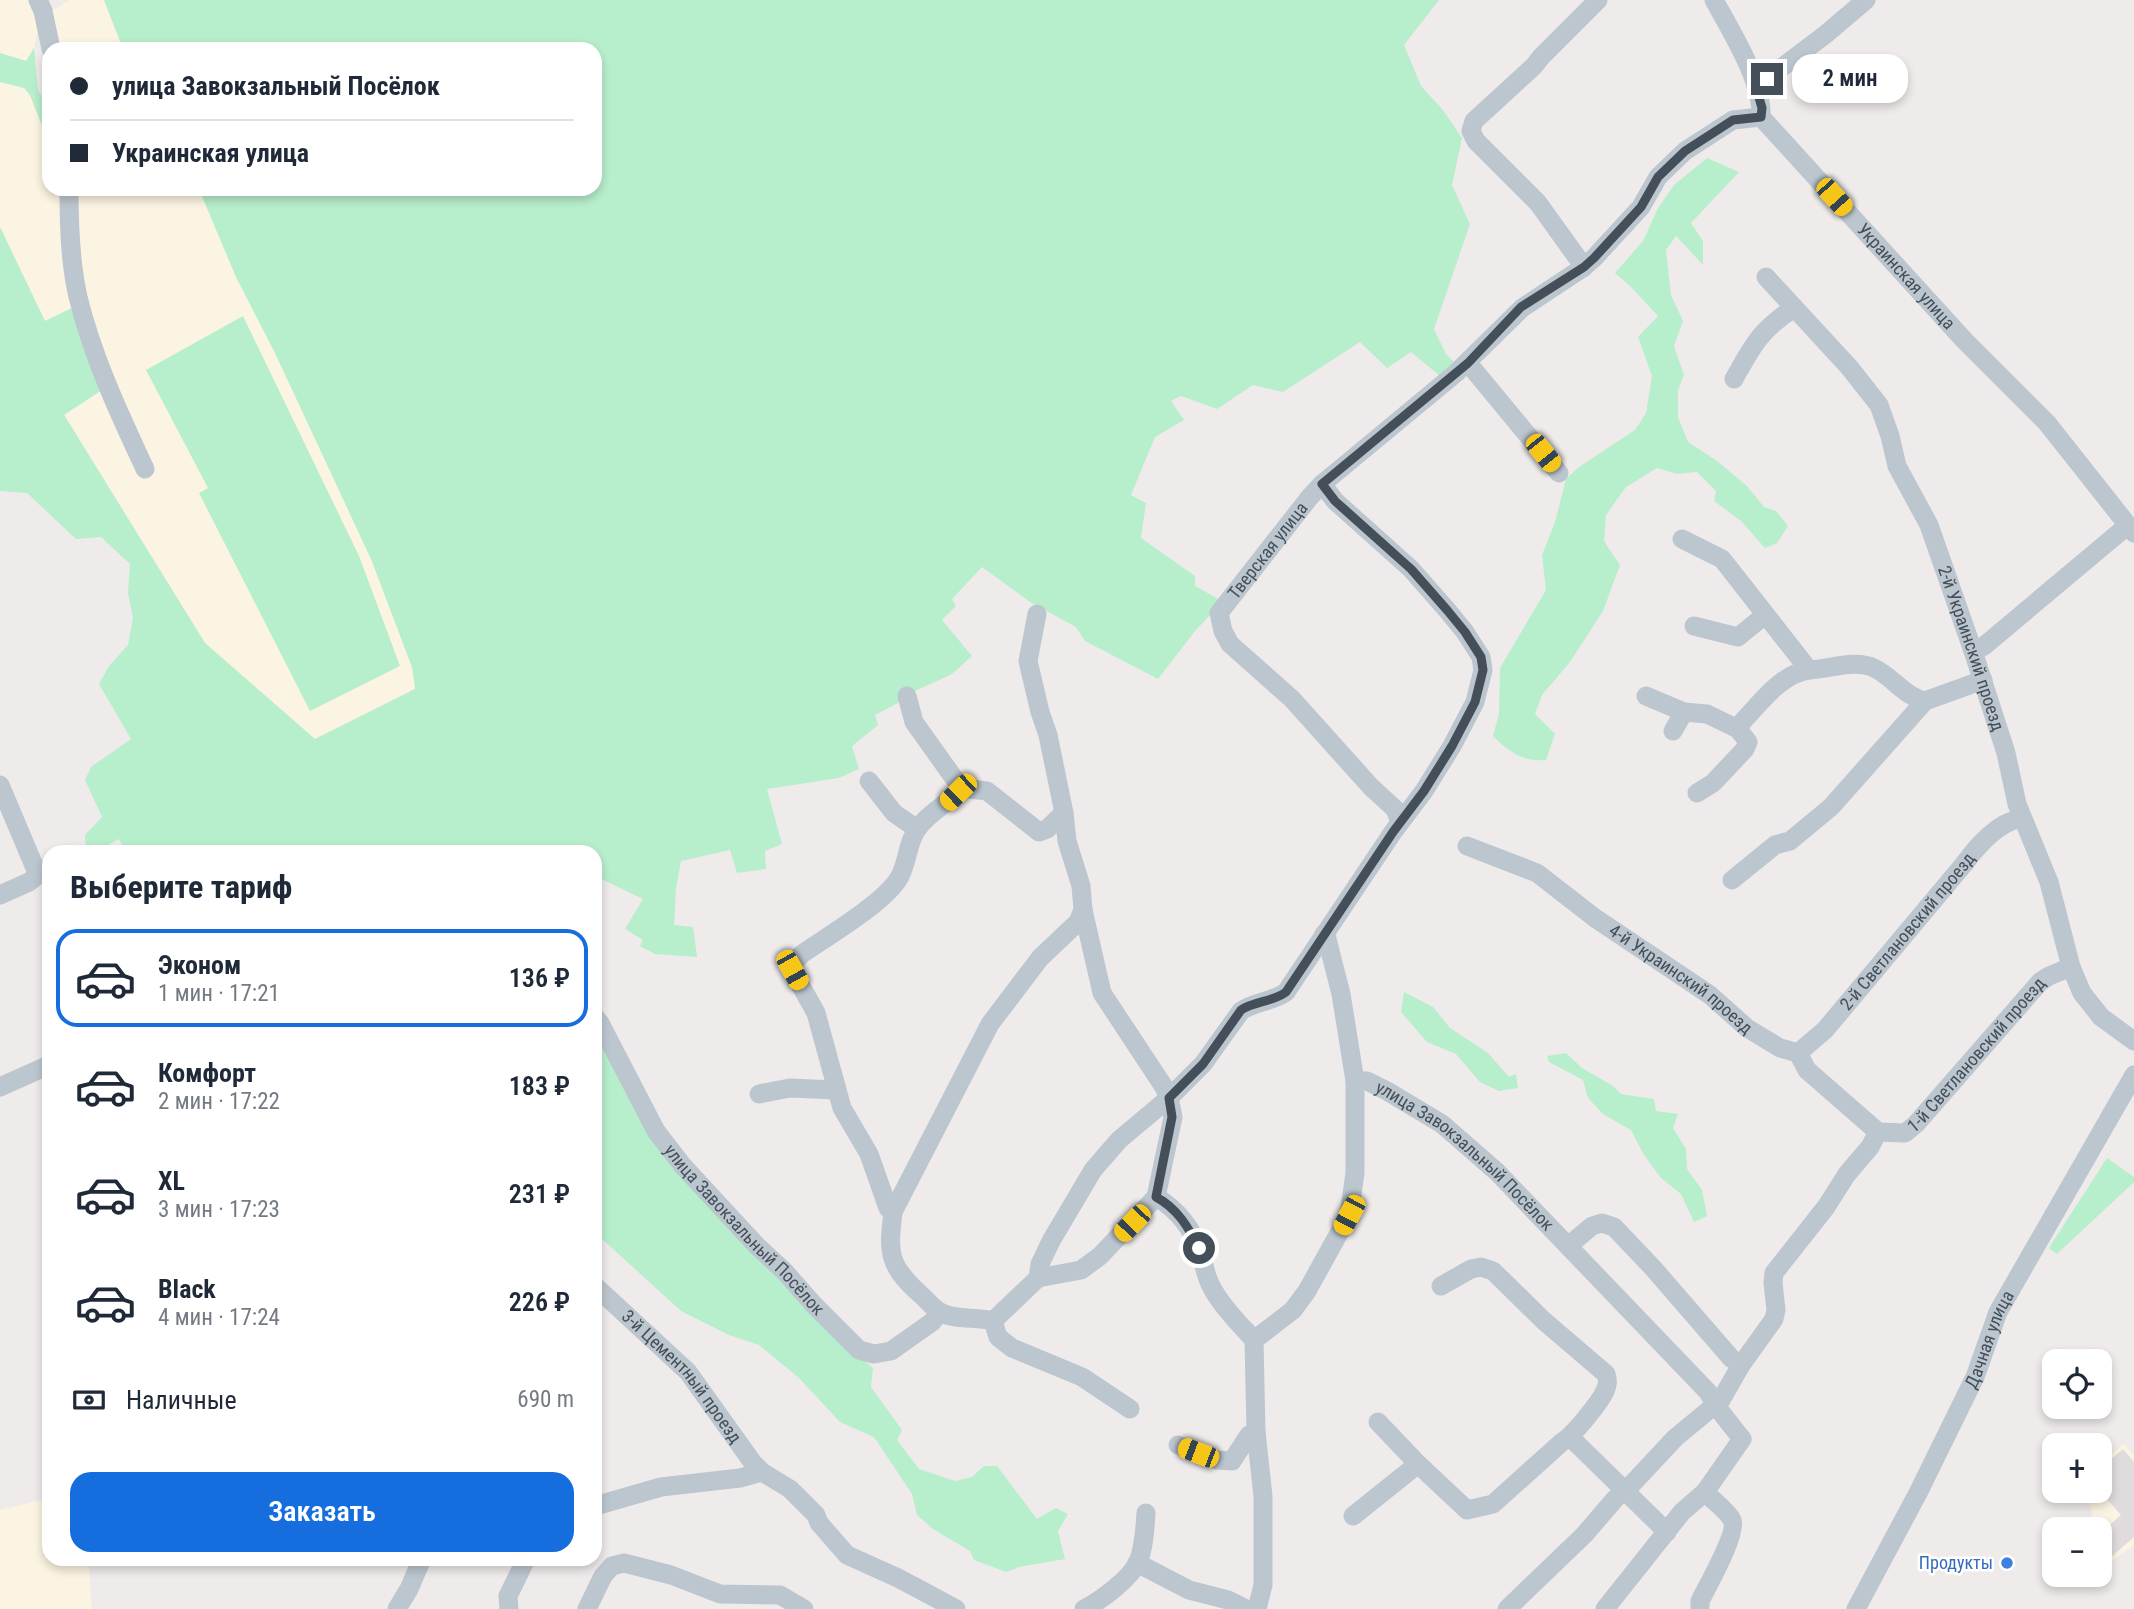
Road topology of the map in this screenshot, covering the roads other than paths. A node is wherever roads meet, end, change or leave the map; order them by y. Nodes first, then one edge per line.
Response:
1 (38, 0) edge
2 (1598, 0) edge
3 (1714, 0) edge
4 (1866, 0) edge
5 (50, 42) edge
6 (1756, 87) junction
7 (1761, 117) junction
8 (69, 196) edge
9 (1584, 267) junction
10 (1766, 276) dead end
11 (1794, 308) junction
12 (1468, 363) junction
13 (1734, 379) dead end
14 (145, 469) dead end
15 (1559, 473) dead end
16 (1322, 484) junction
17 (2131, 529) edge
18 (1682, 539) dead end
19 (1037, 614) dead end
20 (1765, 615) junction
21 (1694, 626) dead end
22 (1973, 651) junction
23 (1809, 670) junction
24 (1983, 680) junction
25 (907, 696) dead end
26 (1646, 696) dead end
27 (1925, 701) junction
28 (1685, 712) junction
29 (1738, 729) junction
30 (1673, 731) dead end
31 (869, 781) dead end
32 (0, 785) edge
33 (961, 788) junction
34 (1697, 793) dead end
35 (1065, 813) junction
36 (2021, 818) junction
37 (1401, 822) junction
38 (916, 829) junction
39 (1466, 846) dead end
40 (1732, 880) dead end
41 (0, 895) edge
42 (1083, 910) junction
43 (1324, 934) junction
44 (2071, 967) junction
45 (602, 1027) edge
46 (2134, 1041) edge
47 (1798, 1053) junction
48 (42, 1068) edge
49 (2134, 1076) edge
50 (1355, 1081) junction
51 (0, 1087) edge
52 (836, 1090) junction
53 (759, 1094) dead end
54 (1169, 1098) junction
55 (1878, 1132) junction
56 (1156, 1197) junction
57 (893, 1212) junction
58 (1568, 1246) junction
59 (1038, 1278) junction
60 (1441, 1286) dead end
61 (602, 1292) edge
62 (940, 1312) junction
63 (993, 1321) junction
64 (1254, 1340) junction
65 (1741, 1365) junction
66 (1716, 1406) junction
67 (1130, 1409) dead end
68 (1378, 1422) dead end
69 (1256, 1432) junction
70 (1570, 1437) junction
71 (1178, 1445) dead end
72 (1418, 1464) junction
73 (762, 1472) junction
74 (1624, 1491) junction
75 (1705, 1492) junction
76 (602, 1504) edge
77 (1146, 1513) dead end
78 (1353, 1517) dead end
79 (1667, 1532) junction
80 (1138, 1563) junction
81 (419, 1566) edge
82 (523, 1566) edge
83 (397, 1609) edge
84 (509, 1609) edge
85 (587, 1609) edge
86 (804, 1609) edge
87 (956, 1609) edge
88 (1084, 1609) edge
89 (1246, 1609) edge
90 (1256, 1609) edge
91 (1507, 1609) edge
92 (1605, 1609) edge
93 (1700, 1609) edge
94 (1856, 1609) edge

1 - 5 street
2 - 9 street
3 - 6 street
4 - 6 street
6 - 7 street
7 - 9 street, Тверская улица
7 - 17 street, Украинская улица
8 - 14 street
9 - 12 street, Тверская улица
10 - 11 street, 2-й Украинский проезд
11 - 13 street
11 - 22 street, 2-й Украинский проезд
12 - 15 street
12 - 16 street, Тверская улица
16 - 37 street
16 - 37 street, Тверская улица
17 - 22 street
18 - 20 street
19 - 35 street
20 - 21 street
20 - 23 street
22 - 24 street, 2-й Украинский проезд
23 - 27 street
23 - 29 street
24 - 27 street
24 - 36 street, 2-й Украинский проезд
25 - 33 street
26 - 28 street
27 - 40 street
28 - 29 street
28 - 30 street
29 - 34 street
31 - 38 street
32 - 41 street
33 - 35 street
33 - 38 street
35 - 42 street
36 - 44 street, 2-й Украинский проезд
36 - 47 street, 2-й Светлановский проезд
37 - 43 street
38 - 52 street
39 - 47 street, 4-й Украинский проезд
42 - 54 street
42 - 57 street
43 - 50 street, улица Завокзальный Посёлок
43 - 54 street
44 - 46 street, 2-й Украинский проезд
44 - 55 street, 1-й Светлановский проезд
45 - 62 street, улица Завокзальный Посёлок
47 - 55 street, 4-й Украинский проезд
48 - 51 street
49 - 94 street, Дачная улица
50 - 58 street, улица Завокзальный Посёлок
50 - 64 street, улица Завокзальный Посёлок
52 - 53 street
52 - 57 street
54 - 56 street
54 - 59 street
55 - 65 street
56 - 59 street
56 - 64 street
57 - 62 street
58 - 65 street, улица Завокзальный Посёлок
58 - 66 street, улица Завокзальный Посёлок
59 - 63 street
60 - 70 street
61 - 73 street, 3-й Цементный проезд
62 - 63 street
63 - 67 street
64 - 69 street
65 - 66 street
66 - 74 street
66 - 75 street, улица Завокзальный Посёлок
68 - 72 street
69 - 71 street
69 - 90 street
70 - 72 street
70 - 74 street
72 - 78 street
73 - 76 street
73 - 87 street, 3-й Цементный проезд
74 - 79 street
74 - 91 street
75 - 79 street, улица Завокзальный Посёлок
75 - 93 street
77 - 80 street
79 - 92 street, улица Завокзальный Посёлок
80 - 88 street
80 - 89 street
81 - 83 street
82 - 84 street
85 - 86 street

